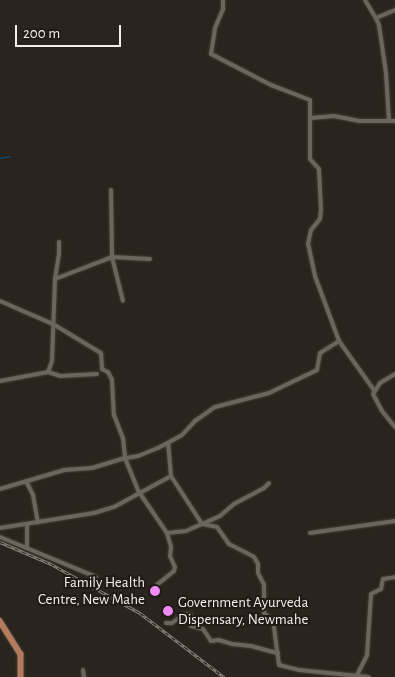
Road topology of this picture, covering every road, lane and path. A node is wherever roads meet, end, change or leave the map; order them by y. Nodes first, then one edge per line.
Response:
1 (223, 0) edge
2 (365, 0) edge
3 (395, 10) edge
4 (376, 18) junction
5 (310, 118) junction
6 (389, 121) junction
7 (395, 121) edge
8 (111, 190) dead end
9 (59, 242) dead end
10 (112, 257) junction
11 (150, 259) dead end
12 (55, 279) junction
13 (0, 301) edge
14 (123, 302) dead end
15 (53, 324) junction
16 (339, 341) junction
17 (48, 372) junction
18 (98, 374) dead end
19 (395, 374) edge
20 (0, 381) edge
21 (374, 390) junction
22 (395, 427) edge
23 (168, 444) junction
24 (125, 458) junction
25 (171, 476) junction
26 (26, 481) junction
27 (269, 483) dead end
28 (0, 489) edge
29 (139, 492) junction
30 (395, 521) edge
31 (38, 523) junction
32 (27, 524) junction
33 (202, 524) junction
34 (0, 528) edge
35 (167, 533) junction
36 (310, 533) dead end
37 (0, 537) edge
38 (27, 548) junction
39 (96, 577) dead end
40 (395, 577) edge
41 (157, 585) dead end
42 (273, 620) junction
43 (0, 621) edge
44 (284, 621) dead end
45 (166, 623) dead end
46 (278, 653) junction
47 (83, 670) dead end
48 (356, 676) edge
49 (21, 677) edge
50 (84, 677) edge
51 (369, 677) edge

1 - 5 street
2 - 4 street
3 - 4 street
4 - 6 street
5 - 6 street
5 - 16 street
6 - 7 street
8 - 10 street
9 - 12 street
10 - 11 street
10 - 12 street
10 - 14 street
12 - 15 street
13 - 15 street
15 - 17 street
15 - 24 street
16 - 21 street
16 - 23 street
17 - 18 street
17 - 20 street
19 - 21 street
21 - 22 street
23 - 24 street
23 - 25 street
24 - 26 street
24 - 29 street
25 - 29 street
25 - 33 street
26 - 28 street
26 - 31 street
27 - 33 street
29 - 31 street
29 - 35 street
30 - 36 street
31 - 32 street
32 - 34 street
32 - 38 street
33 - 35 street
33 - 42 street
35 - 41 street
37 - 38 street
38 - 39 street
40 - 48 street
42 - 44 street
42 - 46 street
43 - 49 main road
45 - 46 street
46 - 48 street
47 - 50 street
48 - 51 street

